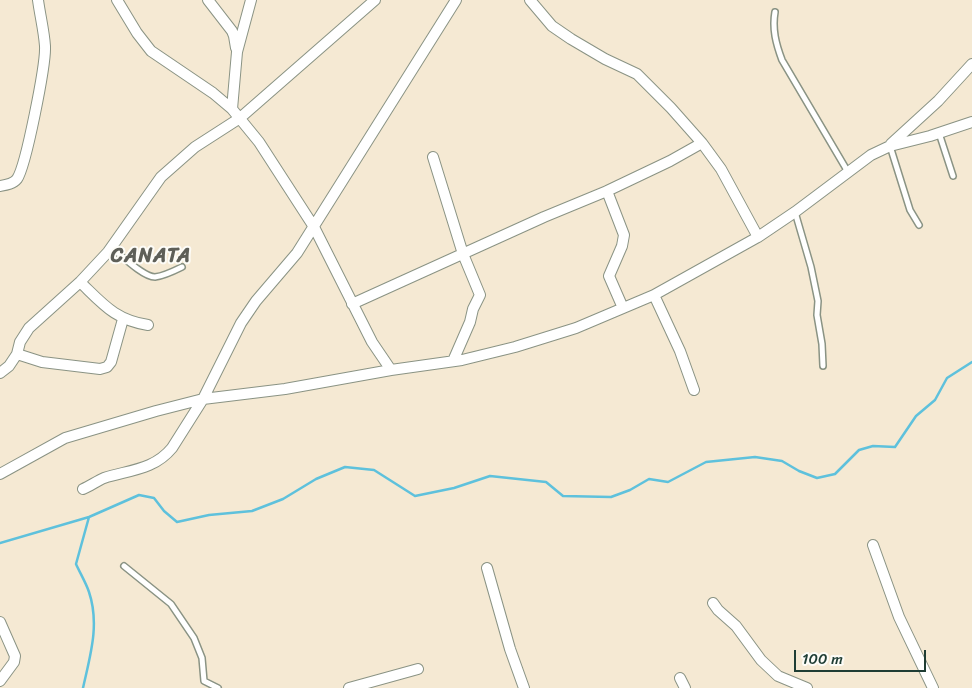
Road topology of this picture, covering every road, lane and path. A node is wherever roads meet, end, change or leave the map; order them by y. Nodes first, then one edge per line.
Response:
1 (38, 0) edge
2 (118, 0) edge
3 (208, 0) edge
4 (250, 0) edge
5 (375, 0) edge
6 (530, 0) edge
7 (453, 1) edge
8 (775, 12) dead end
9 (237, 52) junction
10 (972, 64) edge
11 (232, 109) junction
12 (240, 118) junction
13 (972, 122) edge
14 (939, 133) junction
15 (702, 143) junction
16 (890, 146) junction
17 (433, 157) dead end
18 (848, 172) junction
19 (952, 176) dead end
20 (0, 186) edge
21 (608, 191) junction
22 (795, 212) junction
23 (919, 226) dead end
24 (314, 227) junction
25 (758, 238) junction
26 (111, 247) junction
27 (463, 254) junction
28 (182, 267) dead end
29 (80, 282) junction
30 (654, 295) junction
31 (352, 304) junction
32 (623, 308) junction
33 (123, 319) junction
34 (148, 325) dead end
35 (17, 354) junction
36 (453, 362) junction
37 (823, 366) dead end
38 (391, 370) junction
39 (0, 373) edge
40 (694, 390) dead end
41 (203, 399) junction
42 (0, 474) edge
43 (83, 489) dead end
44 (873, 545) dead end
45 (124, 566) dead end
46 (486, 568) dead end
47 (713, 603) dead end
48 (0, 622) edge
49 (418, 669) dead end
50 (0, 681) edge
51 (218, 688) edge
52 (349, 688) edge
53 (524, 688) edge
54 (807, 688) edge
55 (933, 688) edge

1 - 20 street
2 - 11 street
3 - 9 street
4 - 9 street
5 - 12 street
6 - 15 street
7 - 24 street
8 - 18 lane
9 - 11 street
10 - 16 street
11 - 12 street
12 - 24 street
12 - 26 street
13 - 14 street
14 - 16 street
14 - 19 lane
15 - 21 street
15 - 25 street
16 - 18 street
16 - 23 lane
17 - 27 street
18 - 22 street
21 - 27 street
21 - 32 street
22 - 25 street
22 - 37 lane
24 - 31 street
24 - 41 street
25 - 30 street
26 - 28 lane
26 - 29 street
27 - 31 street
27 - 36 street
29 - 33 street
29 - 35 street
30 - 32 street
30 - 40 street
31 - 38 street
32 - 36 street
33 - 34 street
33 - 35 street
35 - 39 street
36 - 38 street
38 - 41 street
41 - 42 street
41 - 43 street
44 - 55 street
45 - 51 lane
46 - 53 street
47 - 54 street
48 - 50 street
49 - 52 street

